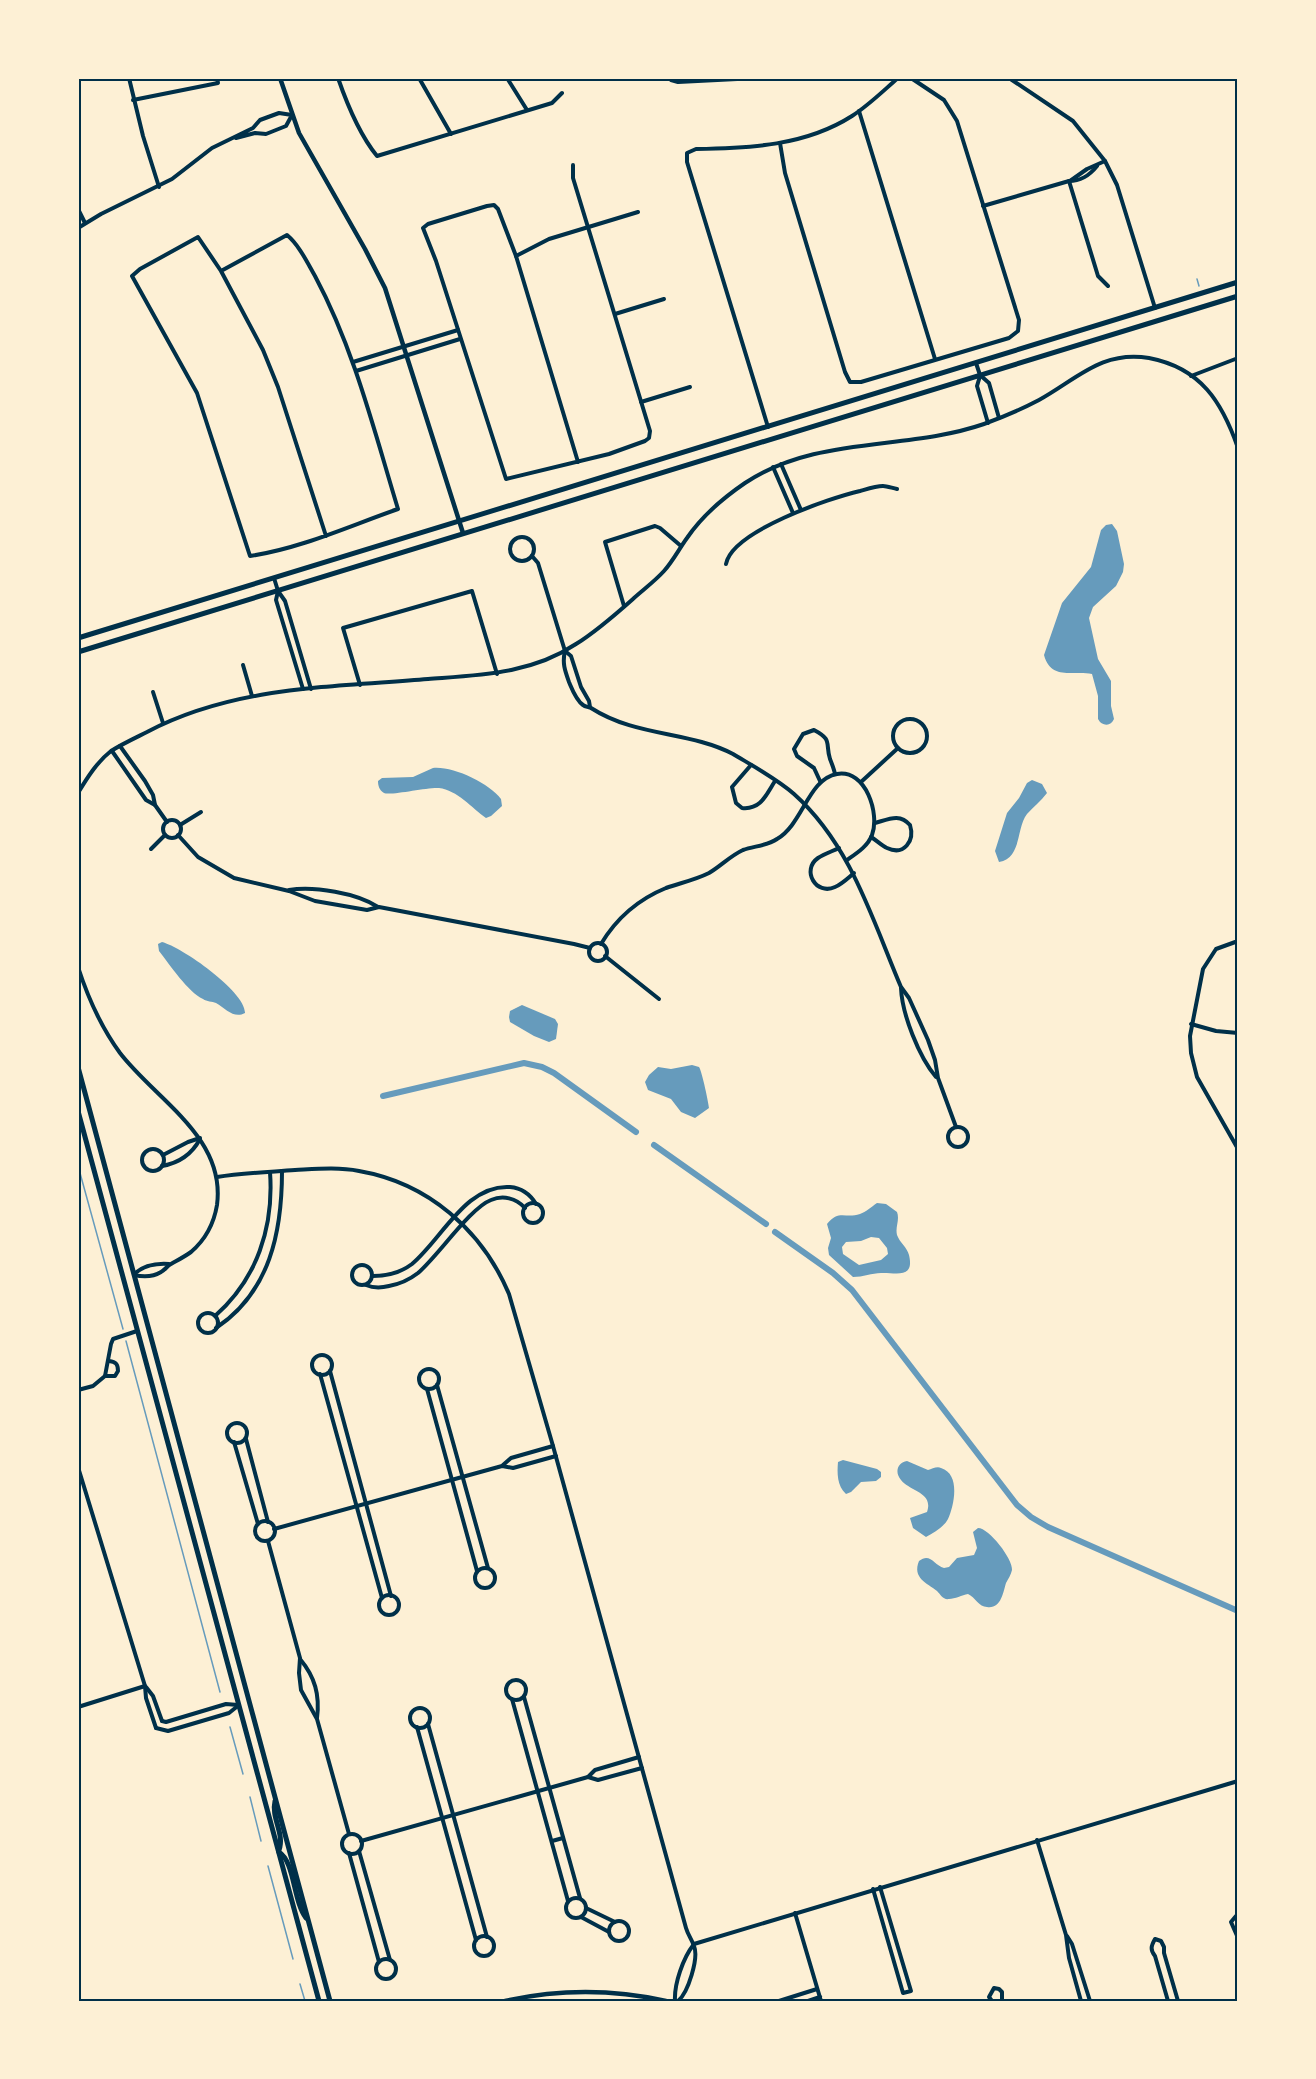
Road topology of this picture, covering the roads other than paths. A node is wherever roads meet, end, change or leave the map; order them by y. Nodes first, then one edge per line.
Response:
1 (129, 78) edge
2 (280, 78) edge
3 (338, 78) edge
4 (419, 78) edge
5 (507, 78) edge
6 (757, 78) edge
7 (898, 78) edge
8 (911, 78) edge
9 (1009, 78) edge
10 (671, 79) edge
11 (750, 79) edge
12 (217, 80) edge
13 (562, 93) dead end
14 (133, 100) junction
15 (527, 110) junction
16 (859, 111) junction
17 (292, 115) junction
18 (451, 134) junction
19 (236, 138) junction
20 (780, 143) junction
21 (1106, 161) junction
22 (573, 165) dead end
23 (1097, 166) junction
24 (1080, 173) junction
25 (1083, 178) junction
26 (1069, 181) junction
27 (159, 187) junction
28 (983, 206) junction
29 (78, 209) edge
30 (638, 212) dead end
31 (85, 223) junction
32 (588, 227) junction
33 (78, 228) edge
34 (516, 256) junction
35 (221, 271) junction
36 (1238, 282) edge
37 (1108, 286) dead end
38 (1238, 296) edge
39 (664, 299) dead end
40 (1155, 308) junction
41 (615, 314) junction
42 (1159, 321) junction
43 (458, 330) junction
44 (460, 339) junction
45 (404, 346) junction
46 (407, 355) junction
47 (1238, 358) edge
48 (935, 359) junction
49 (353, 362) junction
50 (976, 363) junction
51 (356, 371) junction
52 (980, 375) junction
53 (1191, 376) junction
54 (690, 387) dead end
55 (642, 402) junction
56 (999, 418) junction
57 (988, 423) junction
58 (768, 427) junction
59 (1238, 448) edge
60 (578, 462) junction
61 (781, 464) junction
62 (773, 468) junction
63 (897, 489) dead end
64 (801, 510) junction
65 (793, 513) junction
66 (459, 522) junction
67 (463, 533) junction
68 (326, 536) junction
69 (681, 546) junction
70 (532, 556) junction
71 (726, 564) dead end
72 (274, 578) junction
73 (278, 591) junction
74 (624, 606) junction
75 (78, 638) edge
76 (565, 651) junction
77 (78, 652) edge
78 (243, 665) dead end
79 (497, 674) junction
80 (360, 685) junction
81 (303, 689) junction
82 (311, 689) junction
83 (153, 692) dead end
84 (252, 696) junction
85 (590, 707) junction
86 (163, 723) junction
87 (120, 746) junction
88 (898, 748) junction
89 (112, 751) junction
90 (751, 765) junction
91 (835, 774) junction
92 (775, 781) junction
93 (820, 781) junction
94 (861, 782) junction
95 (78, 793) edge
96 (155, 805) junction
97 (805, 806) junction
98 (201, 812) dead end
99 (166, 822) junction
100 (875, 823) junction
101 (180, 825) junction
102 (165, 835) junction
103 (178, 835) junction
104 (872, 837) junction
105 (839, 848) junction
106 (151, 849) dead end
107 (847, 860) junction
108 (854, 873) junction
109 (289, 891) junction
110 (379, 908) junction
111 (1238, 941) edge
112 (602, 944) junction
113 (590, 948) junction
114 (605, 956) junction
115 (78, 968) edge
116 (901, 987) junction
117 (659, 999) dead end
118 (1191, 1024) junction
119 (925, 1032) junction
120 (1238, 1033) edge
121 (914, 1036) junction
122 (78, 1067) edge
123 (938, 1078) junction
124 (78, 1111) edge
125 (956, 1127) junction
126 (200, 1138) junction
127 (1238, 1149) edge
128 (163, 1155) junction
129 (103, 1160) junction
130 (92, 1163) junction
131 (161, 1167) junction
132 (282, 1171) junction
133 (270, 1172) junction
134 (216, 1177) junction
135 (501, 1187) junction
136 (502, 1198) junction
137 (536, 1204) junction
138 (525, 1208) junction
139 (455, 1218) junction
140 (268, 1223) junction
141 (279, 1224) junction
142 (463, 1225) junction
143 (422, 1254) junction
144 (429, 1262) junction
145 (169, 1264) junction
146 (395, 1273) junction
147 (134, 1275) junction
148 (373, 1276) junction
149 (123, 1277) junction
150 (366, 1284) junction
151 (398, 1284) junction
152 (215, 1316) junction
153 (216, 1328) junction
154 (137, 1331) junction
155 (109, 1360) junction
156 (330, 1371) junction
157 (320, 1374) junction
158 (105, 1376) junction
159 (436, 1385) junction
160 (427, 1389) junction
161 (78, 1390) edge
162 (340, 1409) junction
163 (330, 1412) junction
164 (447, 1425) junction
165 (437, 1428) junction
166 (246, 1438) junction
167 (234, 1442) junction
168 (553, 1446) junction
169 (352, 1452) junction
170 (342, 1456) junction
171 (556, 1456) junction
172 (502, 1466) junction
173 (78, 1467) edge
174 (462, 1477) junction
175 (257, 1480) junction
176 (452, 1480) junction
177 (246, 1483) junction
178 (366, 1503) junction
179 (356, 1506) junction
180 (268, 1522) junction
181 (258, 1524) junction
182 (476, 1527) junction
183 (274, 1529) junction
184 (465, 1530) junction
185 (268, 1541) junction
186 (380, 1554) junction
187 (370, 1557) junction
188 (488, 1568) junction
189 (477, 1571) junction
190 (391, 1596) junction
191 (382, 1598) junction
192 (300, 1658) junction
193 (145, 1686) junction
194 (524, 1697) junction
195 (512, 1699) junction
196 (155, 1702) junction
197 (249, 1702) junction
198 (148, 1705) junction
199 (239, 1705) junction
200 (78, 1707) edge
201 (316, 1719) junction
202 (162, 1721) junction
203 (428, 1724) junction
204 (417, 1727) junction
205 (156, 1728) junction
206 (639, 1757) junction
207 (439, 1764) junction
208 (428, 1767) junction
209 (642, 1768) junction
210 (588, 1777) junction
211 (1238, 1781) edge
212 (549, 1788) junction
213 (538, 1791) junction
214 (275, 1798) junction
215 (453, 1814) junction
216 (442, 1817) junction
217 (349, 1834) junction
218 (563, 1838) junction
219 (362, 1840) junction
220 (1037, 1840) junction
221 (552, 1841) junction
222 (359, 1851) junction
223 (279, 1852) junction
224 (349, 1853) junction
225 (467, 1865) junction
226 (456, 1869) junction
227 (369, 1887) junction
228 (880, 1887) junction
229 (873, 1889) junction
230 (359, 1890) junction
231 (580, 1898) junction
232 (568, 1901) junction
233 (478, 1904) junction
234 (467, 1907) junction
235 (586, 1908) junction
236 (795, 1912) junction
237 (1238, 1916) edge
238 (580, 1917) junction
239 (309, 1921) junction
240 (615, 1922) junction
241 (380, 1923) junction
242 (369, 1926) junction
243 (892, 1929) junction
244 (885, 1931) junction
245 (609, 1932) junction
246 (1066, 1935) junction
247 (487, 1937) junction
248 (1238, 1938) edge
249 (476, 1940) junction
250 (694, 1944) junction
251 (390, 1960) junction
252 (902, 1961) junction
253 (379, 1962) junction
254 (895, 1963) junction
255 (1174, 1987) junction
256 (817, 1989) junction
257 (1165, 1990) junction
258 (820, 1999) edge
259 (319, 2001) edge
260 (330, 2001) edge
261 (505, 2001) edge
262 (666, 2001) edge
263 (677, 2001) edge
264 (779, 2001) edge
265 (808, 2001) edge
266 (992, 2001) edge
267 (1002, 2001) edge
268 (1082, 2001) edge
269 (1090, 2001) edge
270 (1168, 2001) edge
271 (1178, 2001) edge

1 - 14 street
2 - 17 street
3 - 18 street
4 - 18 street
5 - 15 street
6 - 11 street
7 - 16 street
8 - 28 street
9 - 21 street
10 - 11 street
12 - 14 street
13 - 15 street
14 - 27 street
15 - 18 street
16 - 20 street
16 - 48 street
17 - 19 street
17 - 19 street
17 - 45 street
19 - 27 street
20 - 48 street
20 - 58 street
21 - 23 street
21 - 40 street
22 - 32 street
23 - 24 street
23 - 25 street
24 - 25 street
24 - 26 street
25 - 26 street
26 - 28 street
26 - 37 street
27 - 31 street
28 - 48 street
29 - 31 street
30 - 32 street
31 - 33 street
32 - 34 street
32 - 41 street
34 - 43 street
34 - 60 street
35 - 49 street
35 - 68 street
35 - 68 street
36 - 40 main road
38 - 42 main road
39 - 41 street
40 - 42 main road
40 - 50 main road
41 - 55 street
42 - 52 main road
43 - 44 street
43 - 45 street
44 - 46 street
44 - 60 street
45 - 46 street
45 - 49 street
46 - 51 street
46 - 66 street
47 - 53 street
49 - 51 street
50 - 52 street
50 - 58 main road
51 - 68 street
52 - 56 street
52 - 57 street
52 - 67 main road
53 - 56 street
53 - 59 street
54 - 55 street
55 - 60 street
56 - 57 street
57 - 61 street
58 - 66 main road
61 - 62 street
61 - 64 street
62 - 65 street
62 - 69 street
63 - 64 street
64 - 65 street
65 - 71 street
66 - 67 street
66 - 72 main road
67 - 73 main road
69 - 74 street
69 - 74 street
70 - 70 street
70 - 76 street
72 - 73 street
72 - 75 main road
73 - 77 main road
73 - 81 street
73 - 82 street
74 - 76 street
76 - 79 street
76 - 85 street
76 - 85 street
78 - 84 street
79 - 80 street
79 - 80 street
80 - 82 street
81 - 82 street
81 - 84 street
83 - 86 street
84 - 86 street
85 - 90 street
86 - 87 street
87 - 89 street
87 - 96 street
88 - 88 street
88 - 94 street
89 - 95 street
89 - 96 street
90 - 92 street
90 - 92 street
91 - 93 street
91 - 93 street
91 - 94 street
92 - 97 street
93 - 97 street
94 - 100 street
96 - 99 street
97 - 105 street
97 - 112 street
98 - 101 street
99 - 101 street
99 - 102 street
100 - 104 street
100 - 104 street
101 - 103 street
102 - 103 street
102 - 106 street
103 - 109 street
104 - 107 street
105 - 107 street
105 - 108 street
107 - 108 street
108 - 116 street
109 - 110 street
109 - 110 street
110 - 113 street
111 - 118 street
112 - 113 street
112 - 114 street
113 - 114 street
114 - 117 street
115 - 126 street
116 - 119 street
116 - 121 street
118 - 120 street
118 - 127 street
119 - 121 street
119 - 123 street
121 - 123 street
122 - 129 main road
123 - 125 street
124 - 130 main road
125 - 125 street
126 - 128 street
126 - 131 street
126 - 134 street
128 - 131 street
128 - 131 street
129 - 130 main road
129 - 147 main road
130 - 149 main road
132 - 133 street
132 - 139 street
132 - 141 street
133 - 134 street
133 - 140 street
134 - 145 street
135 - 136 street
135 - 137 street
135 - 139 street
136 - 138 street
136 - 142 street
137 - 138 street
137 - 138 street
139 - 142 street
139 - 143 street
140 - 141 street
140 - 152 street
141 - 153 street
142 - 144 street
142 - 168 street
143 - 144 street
143 - 146 street
144 - 151 street
145 - 147 street
145 - 147 street
146 - 148 street
146 - 151 street
147 - 149 main road
147 - 197 main road
148 - 150 street
148 - 150 street
149 - 154 main road
150 - 151 street
152 - 153 street
152 - 153 street
154 - 155 street
154 - 199 main road
155 - 158 street
155 - 158 street
156 - 157 street
156 - 157 street
156 - 162 street
157 - 163 street
158 - 161 street
159 - 160 street
159 - 160 street
159 - 164 street
160 - 165 street
162 - 163 street
162 - 169 street
163 - 170 street
164 - 165 street
164 - 174 street
165 - 176 street
166 - 167 street
166 - 167 street
166 - 175 street
167 - 177 street
168 - 171 street
168 - 172 street
169 - 170 street
169 - 178 street
170 - 179 street
171 - 172 street
171 - 206 street
172 - 174 street
173 - 193 street
174 - 176 street
174 - 182 street
175 - 177 street
175 - 180 street
176 - 178 street
176 - 184 street
177 - 181 street
178 - 179 street
178 - 186 street
179 - 183 street
179 - 187 street
180 - 181 street
180 - 183 street
181 - 185 street
182 - 184 street
182 - 188 street
183 - 185 street
184 - 189 street
185 - 192 street
186 - 187 street
186 - 190 street
187 - 191 street
188 - 189 street
188 - 189 street
190 - 191 street
190 - 191 street
192 - 201 street
192 - 201 street
193 - 196 street
193 - 198 street
193 - 200 street
194 - 195 street
194 - 195 street
194 - 212 street
195 - 213 street
196 - 198 street
196 - 202 street
197 - 199 main road
197 - 214 main road
198 - 205 street
199 - 202 street
199 - 205 street
199 - 223 main road
201 - 217 street
202 - 205 street
203 - 204 street
203 - 204 street
203 - 207 street
204 - 208 street
206 - 209 street
206 - 210 street
207 - 208 street
207 - 215 street
208 - 216 street
209 - 210 street
209 - 250 street
210 - 212 street
211 - 220 street
212 - 213 street
212 - 218 street
213 - 215 street
213 - 221 street
214 - 223 main road
214 - 239 main road
215 - 216 street
215 - 225 street
216 - 219 street
216 - 226 street
217 - 219 street
217 - 224 street
218 - 221 street
218 - 231 street
219 - 222 street
220 - 228 street
220 - 246 street
221 - 232 street
222 - 224 street
222 - 227 street
223 - 239 main road
223 - 259 main road
224 - 230 street
225 - 226 street
225 - 233 street
226 - 234 street
227 - 230 street
227 - 241 street
228 - 229 street
228 - 243 street
229 - 236 street
229 - 244 street
230 - 242 street
231 - 232 street
231 - 235 street
232 - 238 street
233 - 234 street
233 - 247 street
234 - 249 street
235 - 238 street
235 - 240 street
236 - 250 street
236 - 256 street
237 - 248 street
238 - 245 street
239 - 260 main road
240 - 245 street
240 - 245 street
241 - 242 street
241 - 251 street
242 - 253 street
243 - 244 street
243 - 252 street
244 - 254 street
246 - 268 street
246 - 269 street
247 - 249 street
247 - 249 street
250 - 263 street
250 - 263 street
251 - 253 street
251 - 253 street
252 - 254 street
252 - 254 street
255 - 257 street
255 - 257 street
255 - 271 street
256 - 258 street
256 - 264 street
257 - 270 street
258 - 265 street
261 - 262 street
266 - 267 street

